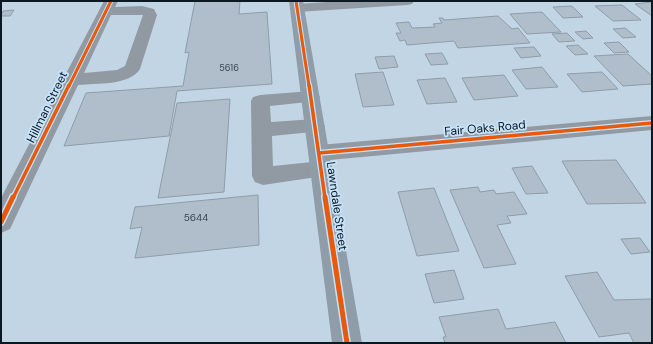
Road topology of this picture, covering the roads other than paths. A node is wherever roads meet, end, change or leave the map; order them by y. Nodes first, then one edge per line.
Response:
1 (407, 1) edge
2 (297, 4) edge
3 (108, 6) edge
4 (72, 80) junction
5 (311, 97) junction
6 (315, 126) junction
7 (650, 127) edge
8 (261, 130) junction
9 (320, 161) junction
10 (1, 222) edge
11 (347, 343) edge

1 - 2 street
2 - 5 main road, Lawndale Street
3 - 4 street, Hillman Street
3 - 4 street
4 - 10 street, Hillman Street
5 - 6 main road, Lawndale Street
5 - 8 street
6 - 8 street
6 - 9 main road, Lawndale Street
7 - 9 street, Fair Oaks Road
8 - 9 street, Fair Oaks Road
9 - 11 main road, Lawndale Street

